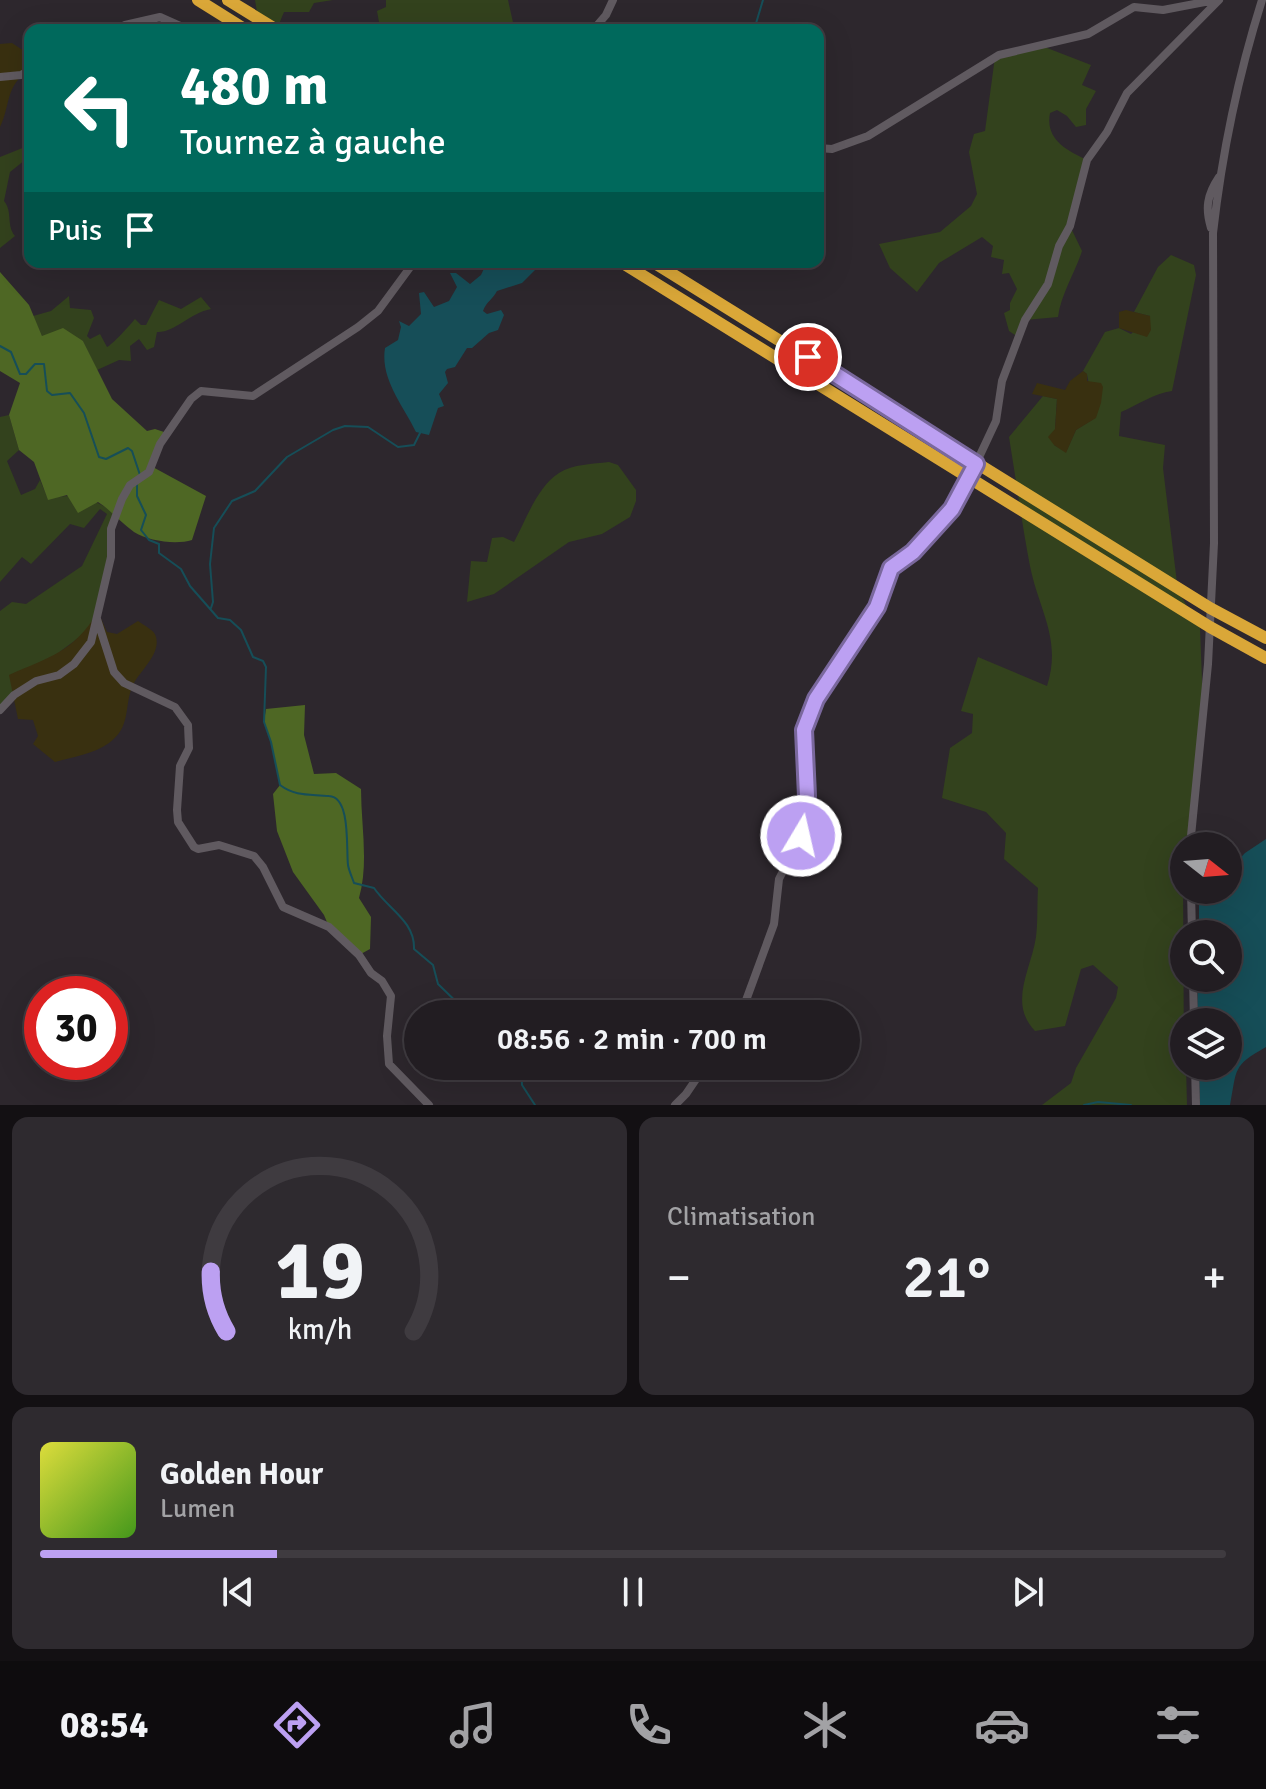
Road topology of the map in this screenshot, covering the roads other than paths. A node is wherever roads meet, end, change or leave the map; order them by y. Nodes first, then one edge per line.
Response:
1 (198, 0) edge
2 (228, 0) edge
3 (613, 0) edge
4 (1217, 0) edge
5 (1262, 0) edge
6 (129, 24) edge
7 (176, 24) edge
8 (236, 24) edge
9 (267, 24) edge
10 (598, 24) edge
11 (24, 73) edge
12 (0, 77) edge
13 (824, 148) edge
14 (410, 268) edge
15 (631, 268) edge
16 (663, 268) edge
17 (976, 464) junction
18 (969, 477) junction
19 (1210, 608) junction
20 (97, 619) junction
21 (1210, 627) junction
22 (1266, 638) edge
23 (1266, 658) edge
24 (0, 710) edge
25 (1191, 832) edge
26 (746, 1000) edge
27 (696, 1080) edge
28 (1195, 1080) edge
29 (429, 1105) edge
30 (675, 1105) edge
31 (1196, 1105) edge

1 - 8 highway
2 - 9 highway
3 - 10 street
4 - 13 street
4 - 17 street
5 - 19 street
6 - 7 street
11 - 12 street
14 - 20 street
15 - 18 highway
16 - 17 highway
17 - 18 street
17 - 19 highway
18 - 21 highway
18 - 26 street
19 - 21 street
19 - 22 highway
20 - 24 street
20 - 29 street
21 - 23 highway
21 - 25 street
27 - 30 street
28 - 31 street

